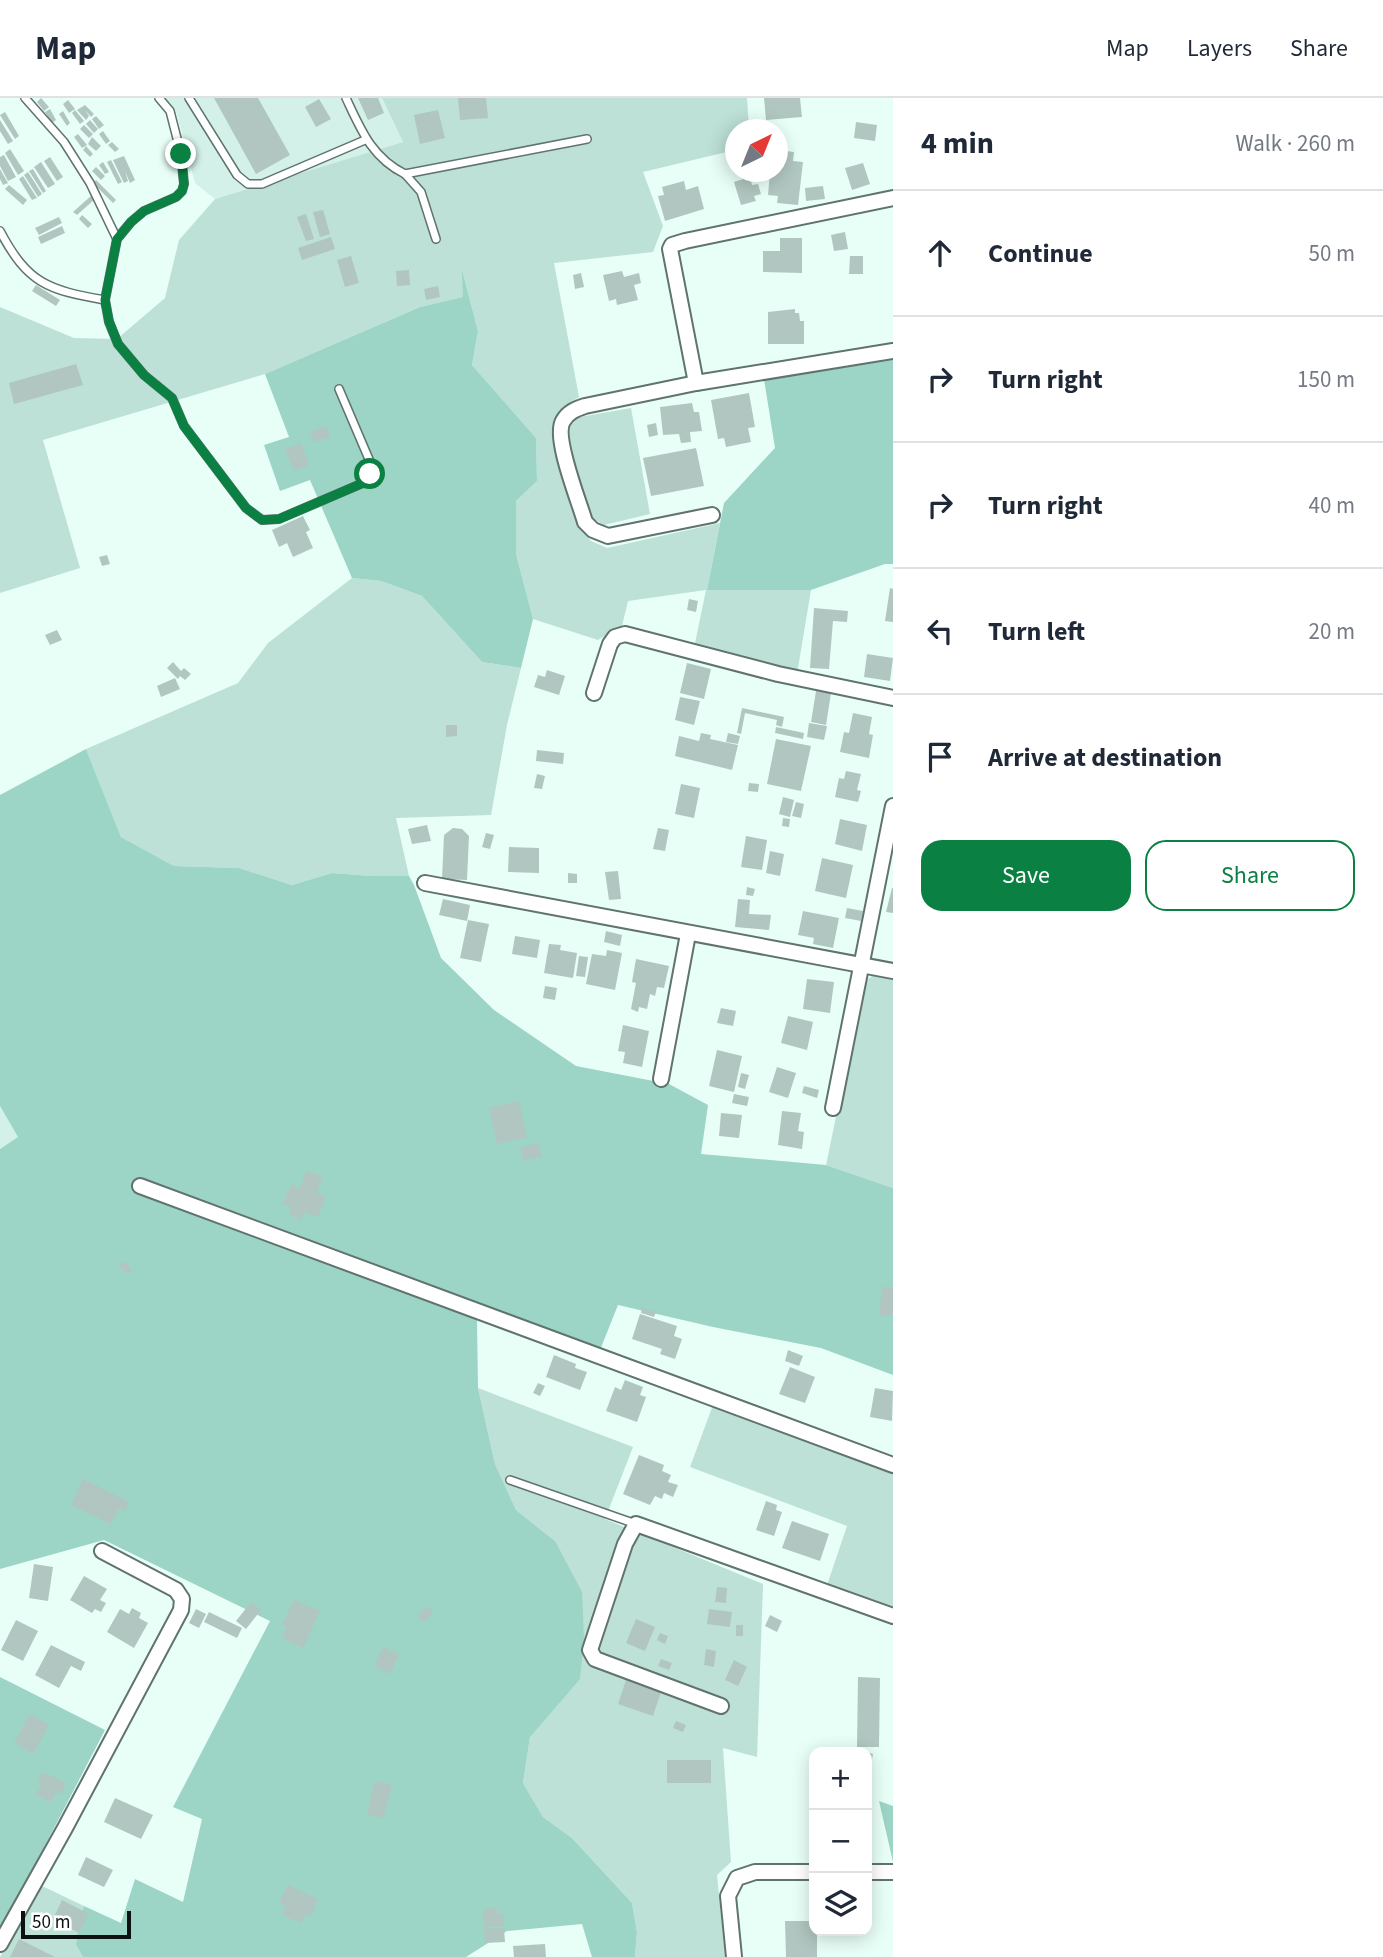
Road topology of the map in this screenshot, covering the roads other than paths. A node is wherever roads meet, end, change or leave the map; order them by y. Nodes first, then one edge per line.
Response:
1 (24, 98) edge
2 (159, 98) edge
3 (189, 98) edge
4 (346, 98) edge
5 (587, 139) dead end
6 (365, 140) junction
7 (405, 174) junction
8 (893, 198) edge
9 (0, 230) edge
10 (117, 239) junction
11 (436, 239) dead end
12 (105, 300) junction
13 (893, 351) edge
14 (696, 383) junction
15 (339, 389) dead end
16 (712, 515) dead end
17 (594, 693) dead end
18 (893, 698) edge
19 (893, 806) edge
20 (425, 883) dead end
21 (688, 934) junction
22 (863, 965) junction
23 (893, 971) edge
24 (661, 1079) dead end
25 (834, 1108) dead end
26 (140, 1186) dead end
27 (893, 1465) edge
28 (510, 1480) dead end
29 (636, 1524) junction
30 (102, 1551) dead end
31 (893, 1616) edge
32 (721, 1706) dead end
33 (809, 1872) edge
34 (872, 1872) edge
35 (893, 1872) edge
36 (0, 1944) edge
37 (734, 1957) edge

1 - 10 lane
2 - 10 lane
3 - 6 lane
4 - 6 lane
5 - 7 lane
6 - 7 lane
7 - 11 lane
8 - 14 street
9 - 12 lane
10 - 12 lane
12 - 15 lane
13 - 14 street
14 - 16 street
17 - 18 street
19 - 22 street
20 - 21 street
21 - 22 street
21 - 24 street
22 - 23 street
22 - 25 street
26 - 27 street
28 - 29 lane
29 - 31 street
29 - 32 street
30 - 36 street
33 - 37 street
34 - 35 street

